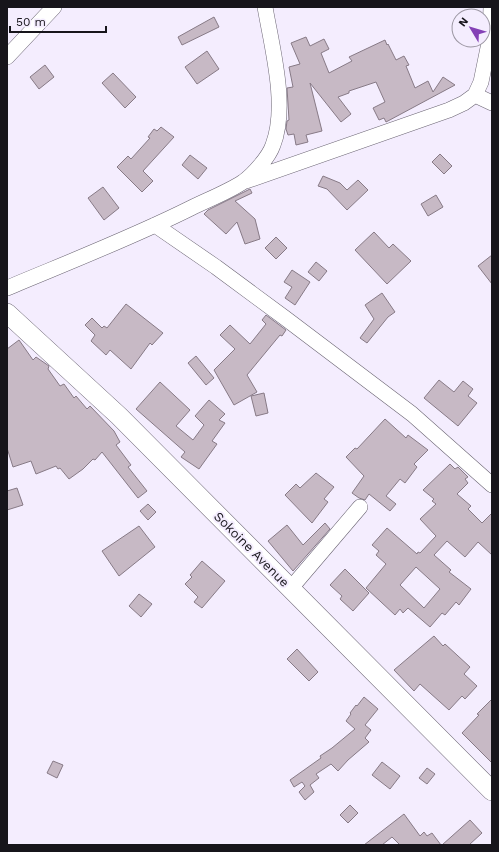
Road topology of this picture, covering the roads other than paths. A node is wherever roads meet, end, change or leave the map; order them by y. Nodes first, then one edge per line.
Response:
1 (54, 7) edge
2 (265, 7) edge
3 (491, 7) edge
4 (7, 57) edge
5 (475, 95) junction
6 (492, 103) edge
7 (243, 182) junction
8 (155, 225) junction
9 (7, 288) edge
10 (7, 313) edge
11 (492, 485) edge
12 (360, 507) dead end
13 (291, 588) junction
14 (492, 791) edge

1 - 4 street
2 - 7 street
3 - 5 street
5 - 6 street
5 - 7 street
7 - 8 street
8 - 9 street
8 - 11 street
10 - 13 street, Sokoine Avenue
12 - 13 street
13 - 14 street, Sokoine Avenue

